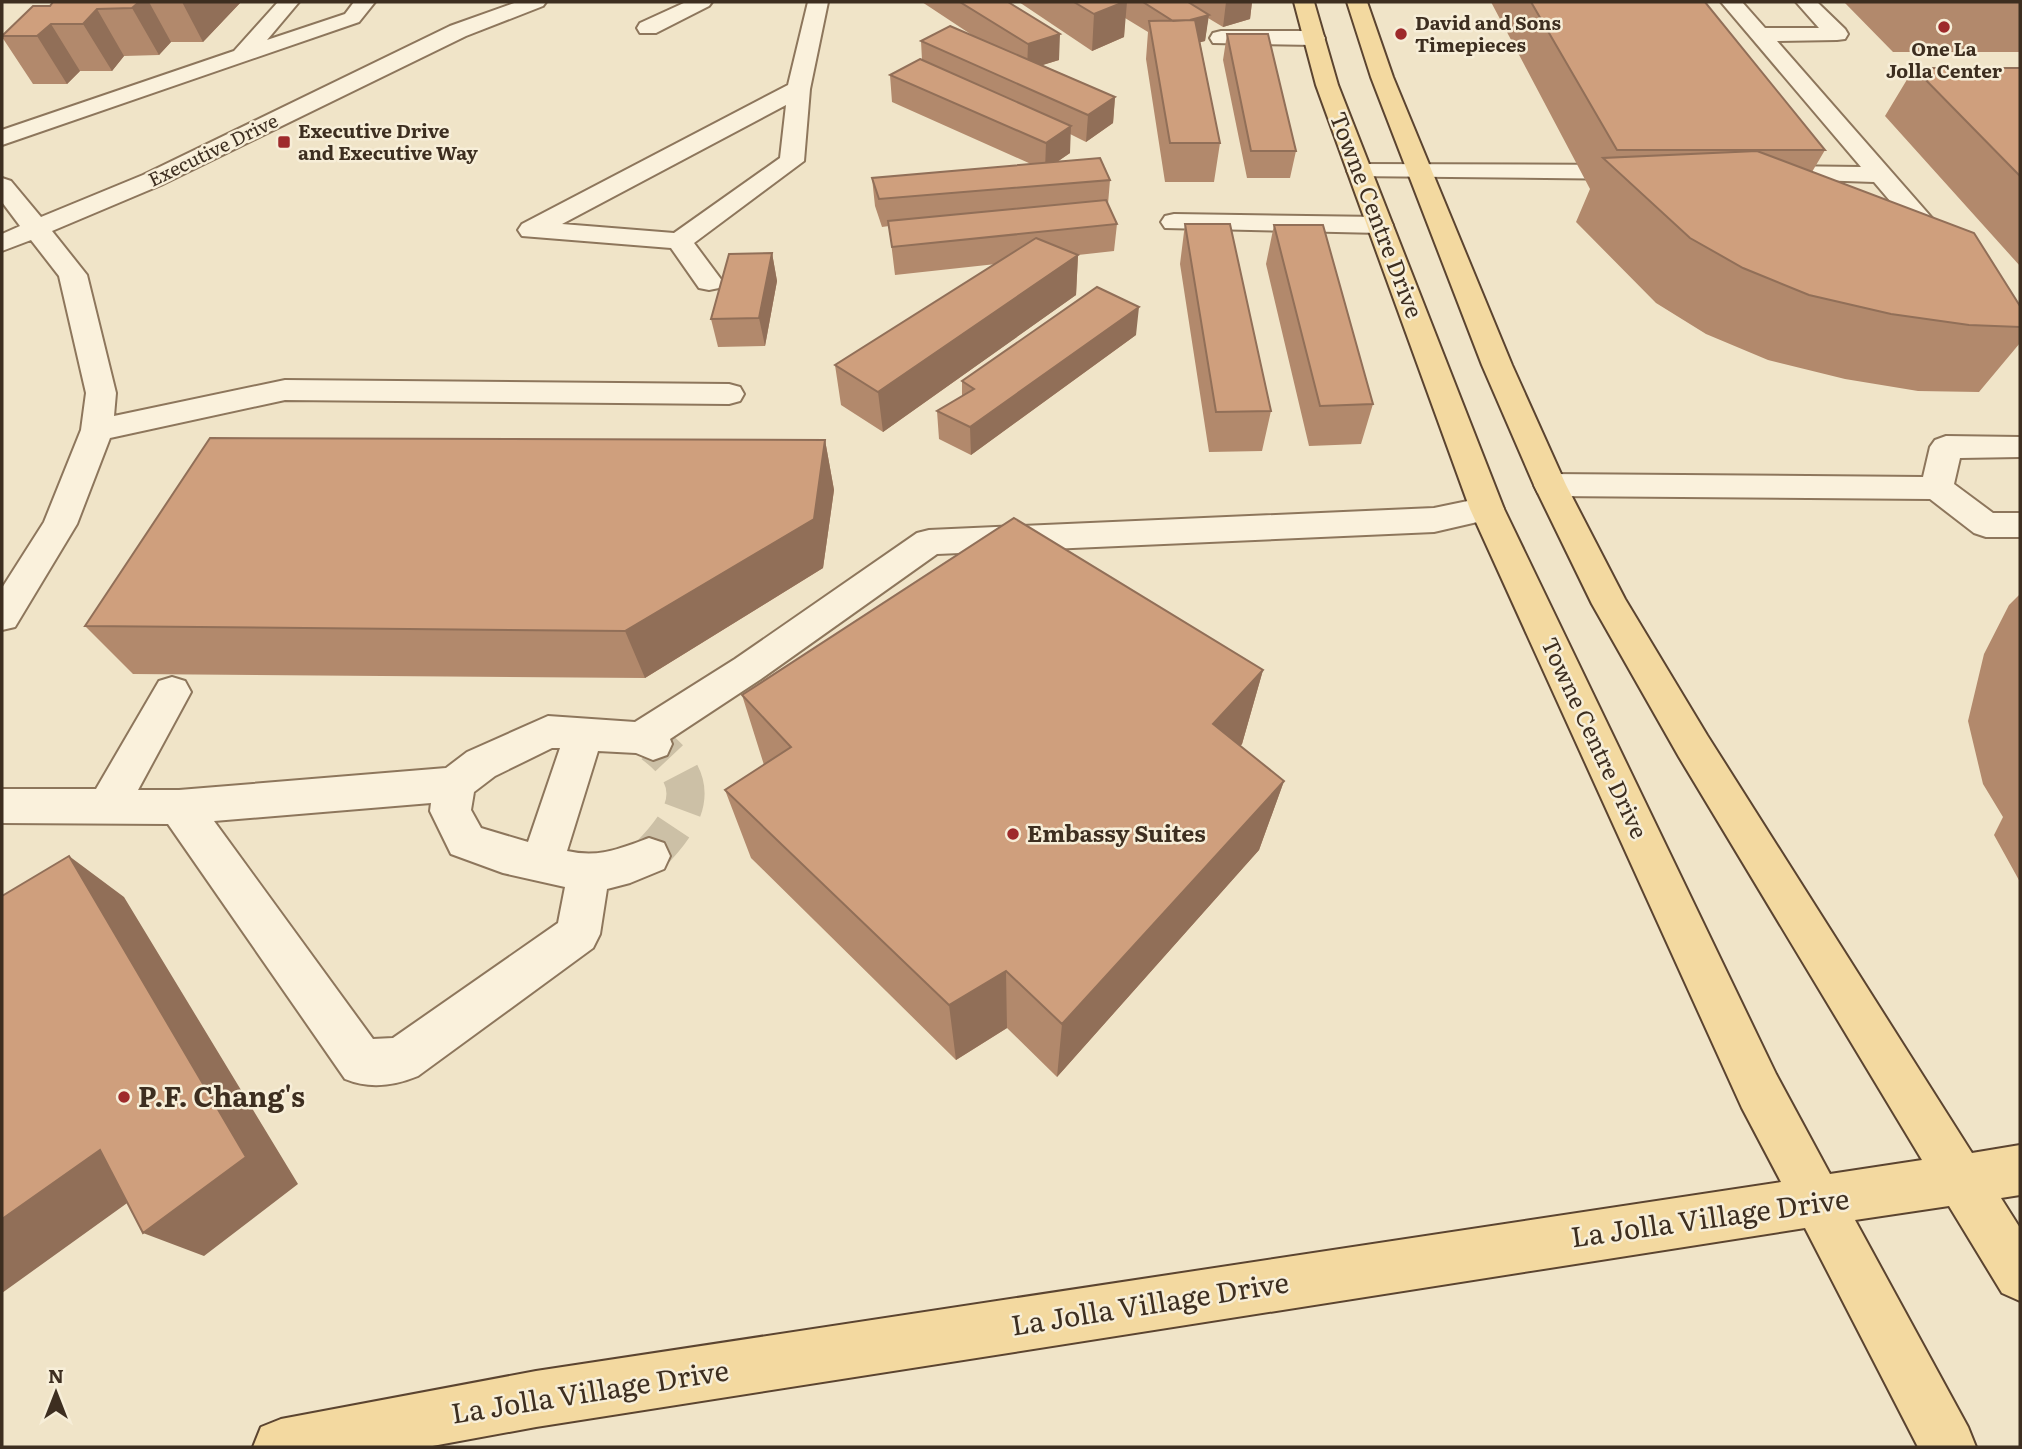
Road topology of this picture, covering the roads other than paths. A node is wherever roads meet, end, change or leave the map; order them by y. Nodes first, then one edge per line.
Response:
1 (289, 2) edge
2 (365, 2) edge
3 (536, 2) edge
4 (702, 2) edge
5 (818, 2) edge
6 (1304, 2) edge
7 (1357, 2) edge
8 (1731, 2) edge
9 (1806, 2) edge
10 (648, 27) dead end
11 (1760, 35) junction
12 (1222, 38) dead end
13 (1314, 38) junction
14 (242, 56) junction
15 (799, 89) junction
16 (2, 138) edge
17 (1420, 170) junction
18 (1359, 171) junction
19 (1661, 172) edge
20 (1746, 173) edge
21 (1881, 175) junction
22 (2, 186) edge
23 (1174, 222) dead end
24 (1380, 225) junction
25 (39, 229) junction
26 (679, 241) junction
27 (2, 243) edge
28 (1962, 270) edge
29 (709, 282) dead end
30 (729, 394) dead end
31 (97, 430) junction
32 (2020, 447) edge
33 (1550, 485) junction
34 (1937, 488) junction
35 (1486, 509) junction
36 (2020, 525) edge
37 (2, 617) edge
38 (172, 692) dead end
39 (584, 734) junction
40 (455, 784) junction
41 (2, 806) edge
42 (108, 806) junction
43 (179, 807) junction
44 (649, 856) tunnel mouth
45 (541, 864) junction
46 (589, 874) junction
47 (2020, 1170) edge
48 (1963, 1180) junction
49 (1819, 1203) junction
50 (2020, 1275) edge
51 (281, 1447) edge
52 (1948, 1447) edge

1 - 14 street
2 - 14 street
3 - 25 street, Executive Drive
4 - 10 street
5 - 15 street
6 - 13 main road, Towne Centre Drive
7 - 17 main road
8 - 11 street
9 - 11 street
11 - 21 street
12 - 13 street
13 - 18 main road, Towne Centre Drive
14 - 16 street
15 - 26 street
15 - 26 street
17 - 18 street
17 - 19 street
17 - 33 main road
18 - 24 main road, Towne Centre Drive
20 - 21 street
21 - 28 street
22 - 25 street
23 - 24 street
24 - 35 main road, Towne Centre Drive
25 - 27 street, Executive Drive
25 - 31 street
26 - 29 street
30 - 31 street
31 - 37 street
32 - 34 street
33 - 34 street
33 - 48 main road
34 - 36 street
35 - 39 street
35 - 49 main road, Towne Centre Drive
38 - 42 street
39 - 40 street
39 - 45 street
40 - 43 street
40 - 45 street
41 - 42 street
42 - 43 street
43 - 46 street
44 - 46 street
45 - 46 street
47 - 48 main road, La Jolla Village Drive
48 - 49 main road, La Jolla Village Drive
48 - 50 main road
49 - 51 main road, La Jolla Village Drive
49 - 52 main road, Towne Centre Drive

